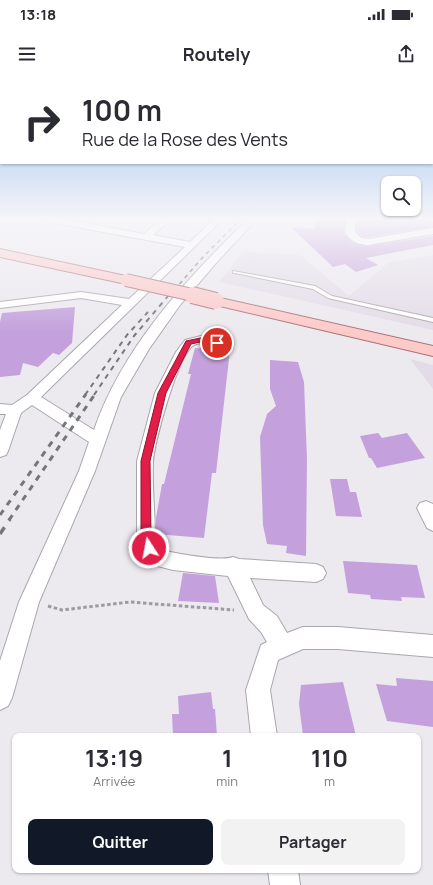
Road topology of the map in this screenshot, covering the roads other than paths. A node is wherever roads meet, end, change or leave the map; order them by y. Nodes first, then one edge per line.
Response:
1 (17, 257) edge
2 (179, 257) edge
3 (217, 257) edge
4 (235, 272) dead end
5 (132, 303) junction
6 (0, 305) edge
7 (433, 320) edge
8 (220, 349) dead end
9 (433, 351) edge
10 (32, 398) junction
11 (7, 410) edge
12 (98, 440) junction
13 (0, 451) edge
14 (233, 566) junction
15 (316, 573) dead end
16 (282, 646) junction
17 (433, 646) edge
18 (0, 698) edge
19 (264, 733) edge
20 (283, 873) edge
21 (285, 885) edge

1 - 9 main road, bridge
2 - 5 street
3 - 12 street
4 - 7 lane
5 - 6 street
5 - 10 street
8 - 14 street
10 - 11 street
10 - 12 street
11 - 13 street
12 - 18 street
14 - 15 street
14 - 16 street
16 - 17 street
16 - 19 street
20 - 21 street

